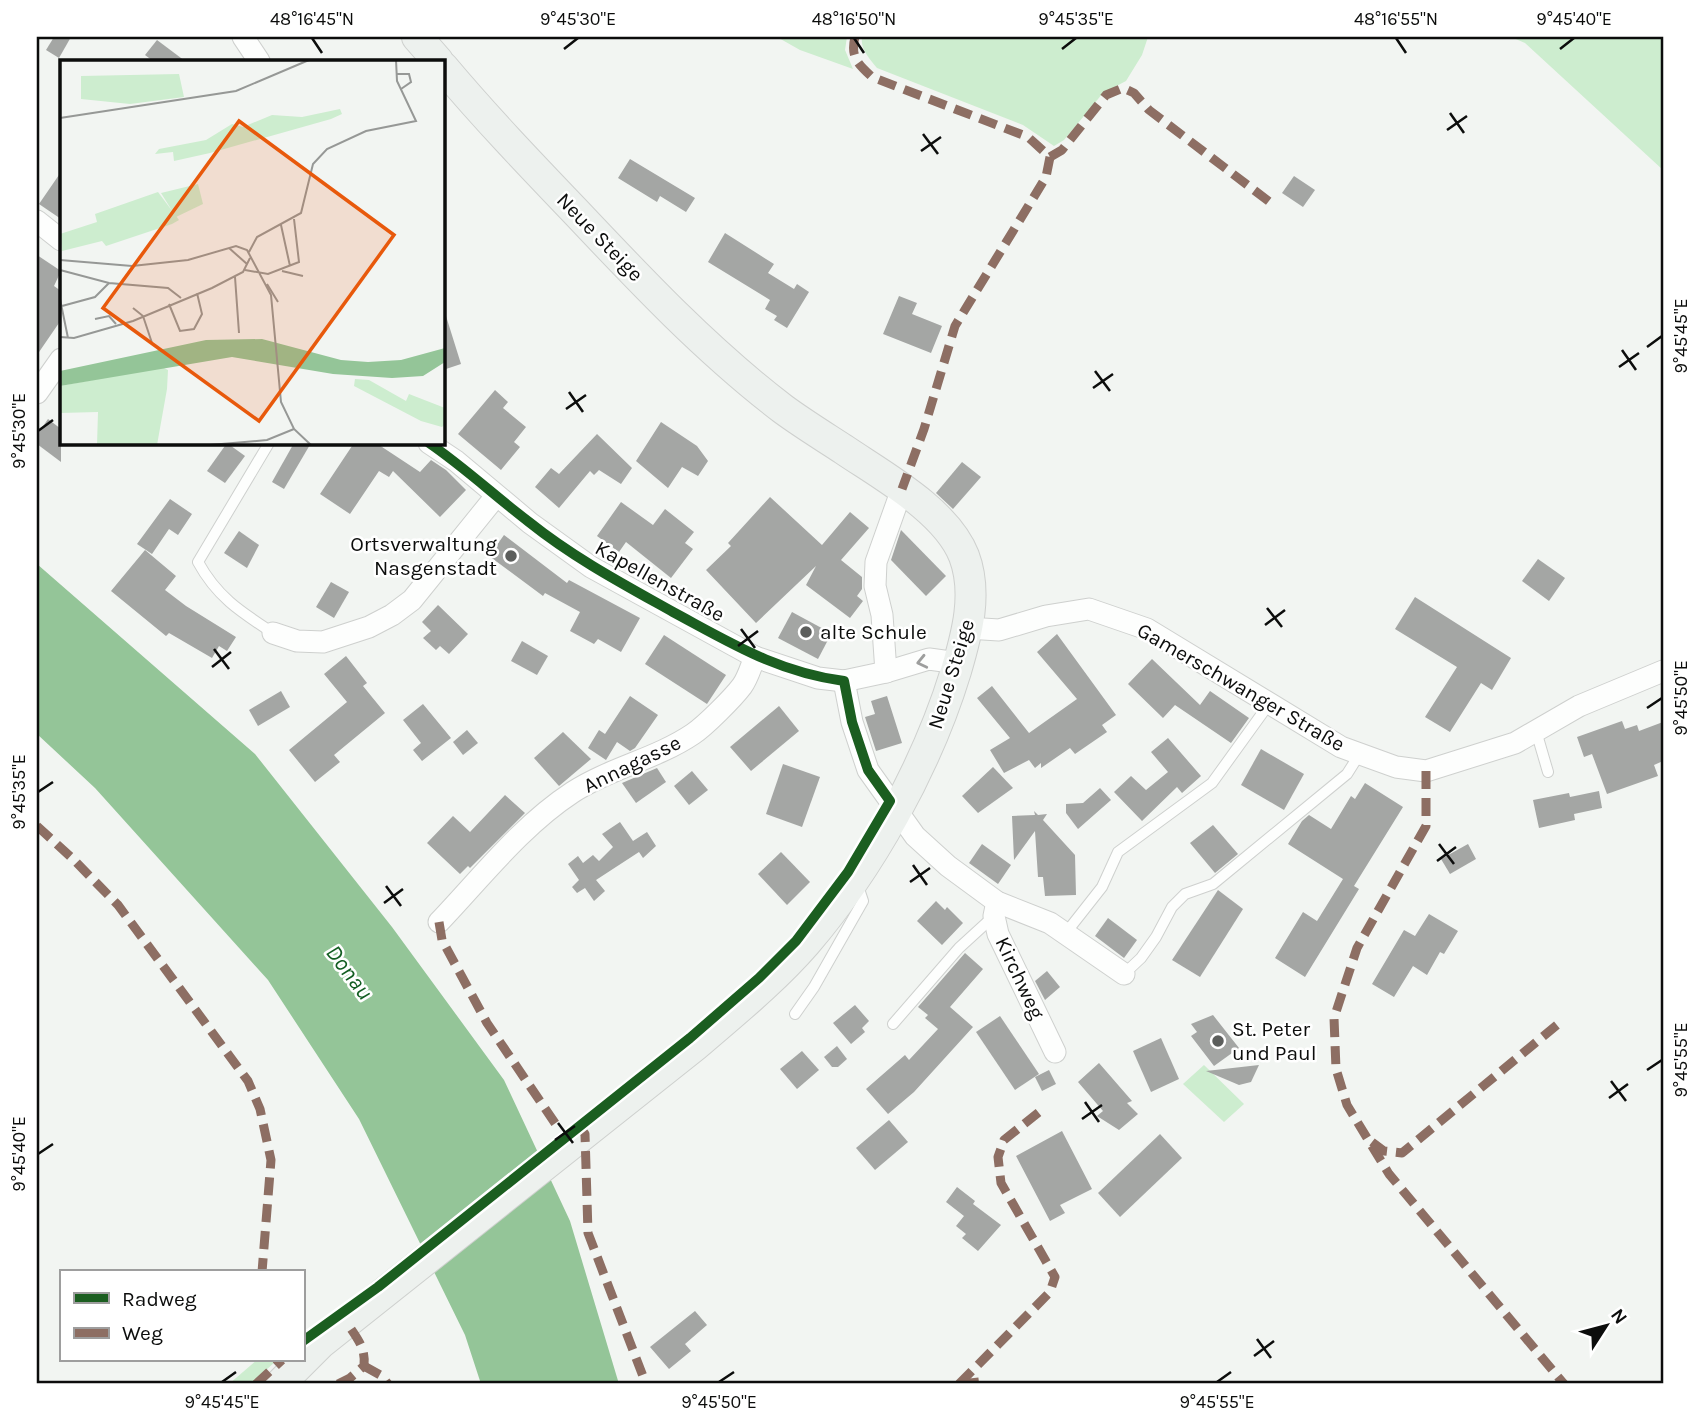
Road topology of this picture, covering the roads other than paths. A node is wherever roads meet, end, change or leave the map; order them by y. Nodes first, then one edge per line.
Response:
1 (243, 37) edge
2 (416, 37) edge
3 (258, 60) edge
4 (437, 60) edge
5 (444, 68) edge
6 (37, 221) edge
7 (60, 239) edge
8 (60, 360) edge
9 (37, 393) edge
10 (268, 444) edge
11 (430, 444) edge
12 (902, 489) junction
13 (496, 496) junction
14 (967, 628) junction
15 (273, 634) joint
16 (755, 657) junction
17 (958, 663) junction
18 (1663, 671) edge
19 (886, 672) junction
20 (844, 681) junction
21 (1269, 704) junction
22 (1536, 731) junction
23 (1359, 755) junction
24 (1548, 772) dead end
25 (896, 811) junction
26 (855, 877) junction
27 (995, 909) junction
28 (439, 922) dead end
29 (1065, 934) junction
30 (1124, 974) joint
31 (794, 1014) dead end
32 (893, 1024) dead end
33 (1055, 1052) dead end
34 (304, 1360) edge
35 (302, 1362) edge
36 (281, 1384) edge

1 - 3 street
2 - 4 main road
5 - 12 main road, Neue Steige
6 - 7 street
8 - 9 street
10 - 15 lane
11 - 13 street, Kapellenstraße
12 - 14 main road, Neue Steige
12 - 19 street
13 - 15 street
13 - 16 street, Kapellenstraße
14 - 17 main road, Neue Steige
14 - 21 street, Gamerschwanger Straße
16 - 20 street, Kapellenstraße
16 - 28 street, Annagasse
17 -> 19 street, Kapellenstraße
17 - 25 main road, Neue Steige
18 - 22 street, Gamerschwanger Straße
19 - 20 street, Kapellenstraße
20 - 25 street
21 - 23 street, Gamerschwanger Straße
21 - 29 lane
22 - 23 street, Gamerschwanger Straße
22 - 24 lane
23 - 30 lane
25 - 26 main road, Neue Steige
25 - 27 street, Kirchweg
26 - 31 lane
26 - 34 main road, Neue Steige
27 - 29 street, Kirchweg
27 - 32 lane
27 - 33 street, Kirchweg
29 - 30 street, Kirchweg
35 - 36 main road, Neue Steige

